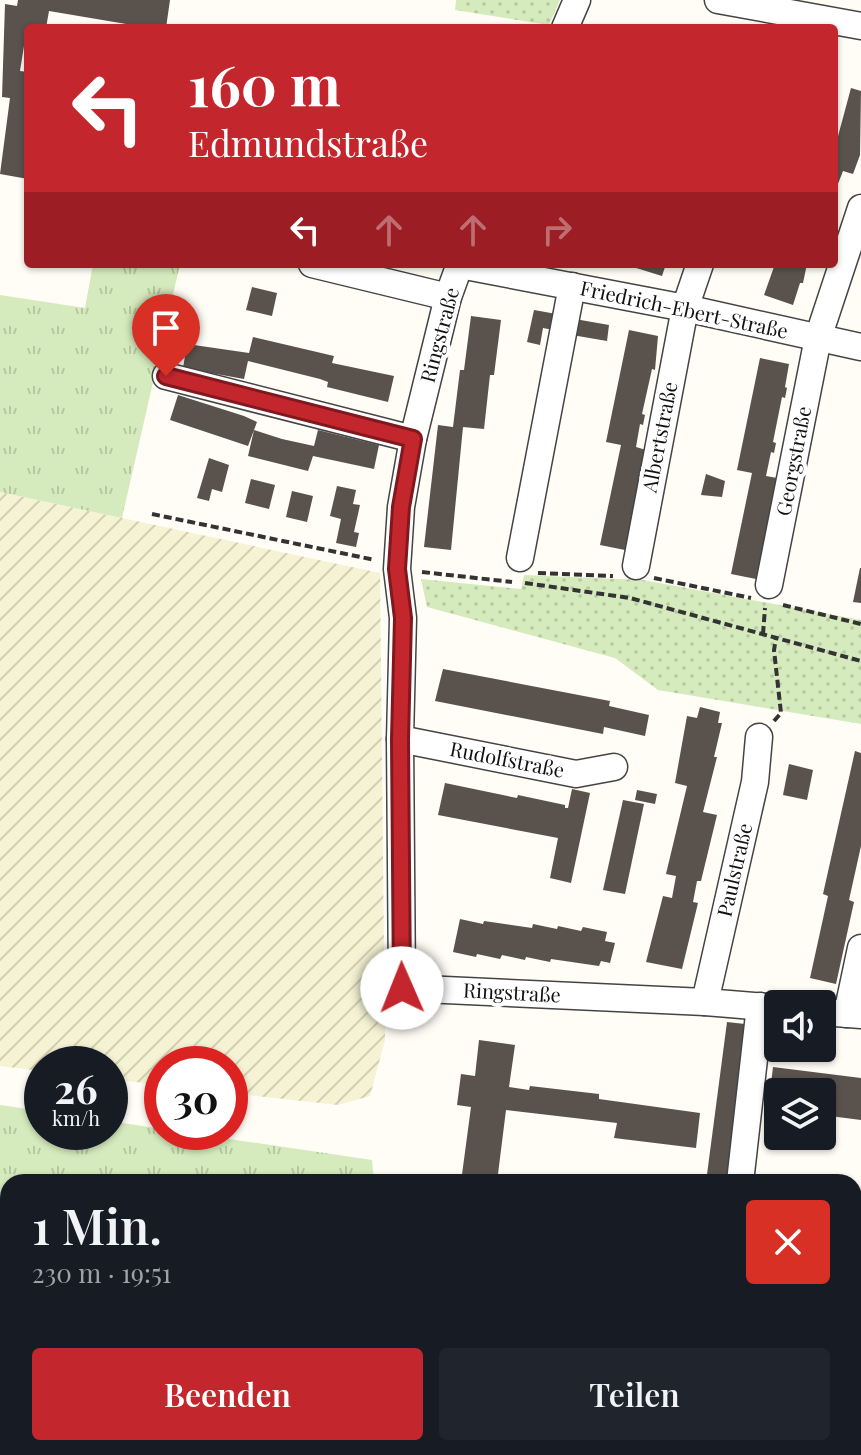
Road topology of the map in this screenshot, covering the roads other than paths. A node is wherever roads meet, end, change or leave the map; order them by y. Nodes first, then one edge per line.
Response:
1 (577, 0) edge
2 (718, 0) edge
3 (567, 24) edge
4 (861, 26) edge
5 (861, 208) edge
6 (328, 268) edge
7 (459, 268) edge
8 (480, 268) edge
9 (699, 268) edge
10 (572, 286) junction
11 (448, 297) junction
12 (685, 308) junction
13 (818, 338) junction
14 (861, 347) edge
15 (166, 376) dead end
16 (413, 439) junction
17 (520, 558) road end
18 (633, 573) road end
19 (767, 596) road end
20 (759, 737) dead end
21 (400, 739) junction
22 (614, 767) dead end
23 (861, 948) edge
24 (705, 1002) junction
25 (764, 1007) edge
26 (843, 1014) edge
27 (764, 1037) edge
28 (741, 1174) edge

1 - 3 street
2 - 4 street
5 - 13 street, Georgstraße
6 - 11 street
7 - 11 street, Ringstraße
8 - 10 street, Friedrich-Ebert-Straße
9 - 12 street, Albertstraße
10 - 12 street, Friedrich-Ebert-Straße
10 - 17 street
11 - 16 street, Ringstraße
12 - 13 street, Friedrich-Ebert-Straße
12 - 18 street, Albertstraße
13 - 14 street, Friedrich-Ebert-Straße
13 - 19 street, Georgstraße
15 - 16 street
16 - 21 street, Ringstraße
20 - 24 street, Paulstraße
21 - 22 street, Rudolfstraße
21 - 24 street, Ringstraße
23 - 26 street
24 - 25 street, Ringstraße
27 - 28 street

